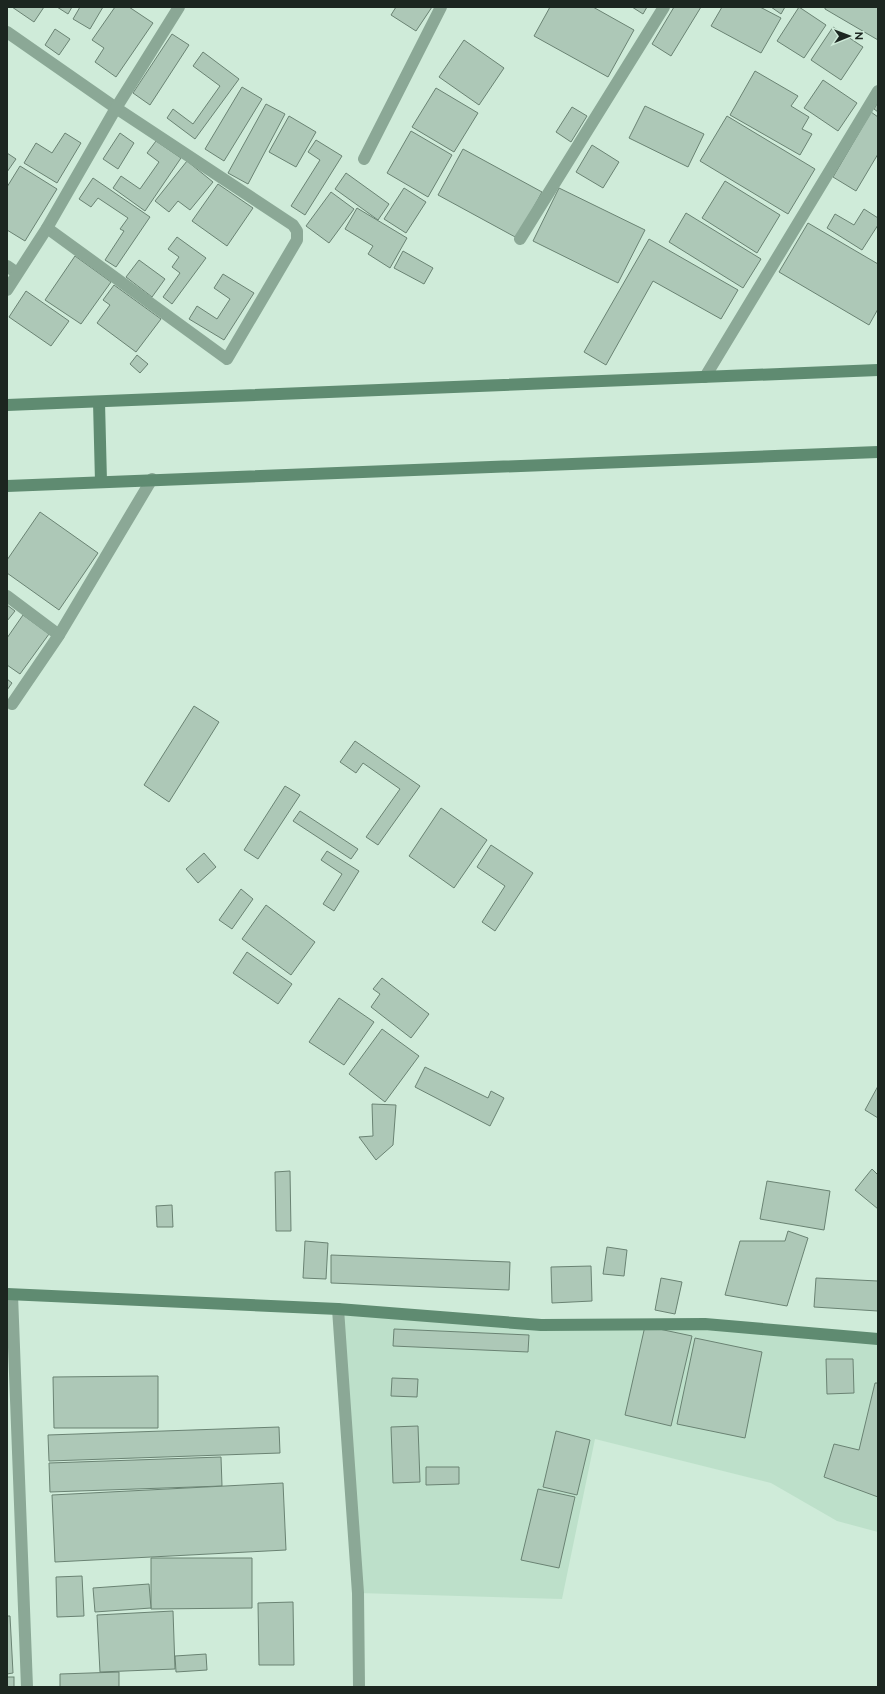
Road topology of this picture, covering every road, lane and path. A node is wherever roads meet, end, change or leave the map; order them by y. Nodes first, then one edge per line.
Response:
1 (179, 7) edge
2 (441, 7) edge
3 (664, 7) edge
4 (7, 32) edge
5 (878, 91) edge
6 (116, 108) junction
7 (364, 159) dead end
8 (47, 228) junction
9 (520, 239) dead end
10 (7, 266) edge
11 (17, 273) junction
12 (7, 290) edge
13 (878, 370) edge
14 (706, 377) junction
15 (99, 402) junction
16 (7, 405) edge
17 (878, 452) edge
18 (152, 479) junction
19 (102, 482) junction
20 (7, 486) edge
21 (7, 596) edge
22 (59, 635) junction
23 (12, 704) dead end
24 (10, 1295) edge
25 (338, 1309) junction
26 (878, 1339) edge
27 (27, 1687) edge
28 (358, 1687) edge

1 - 6 street
2 - 7 street
3 - 9 street
4 - 6 street
5 - 14 street
6 - 8 street
6 - 8 street
8 - 11 street
10 - 11 street
11 - 12 street
13 - 14 street
14 - 15 street
15 - 16 street
15 - 19 street
17 - 18 street
18 - 19 street
18 - 22 street
19 - 20 street
21 - 22 street
22 - 23 street
24 - 25 street
24 - 27 street
25 - 26 street
25 - 28 street

